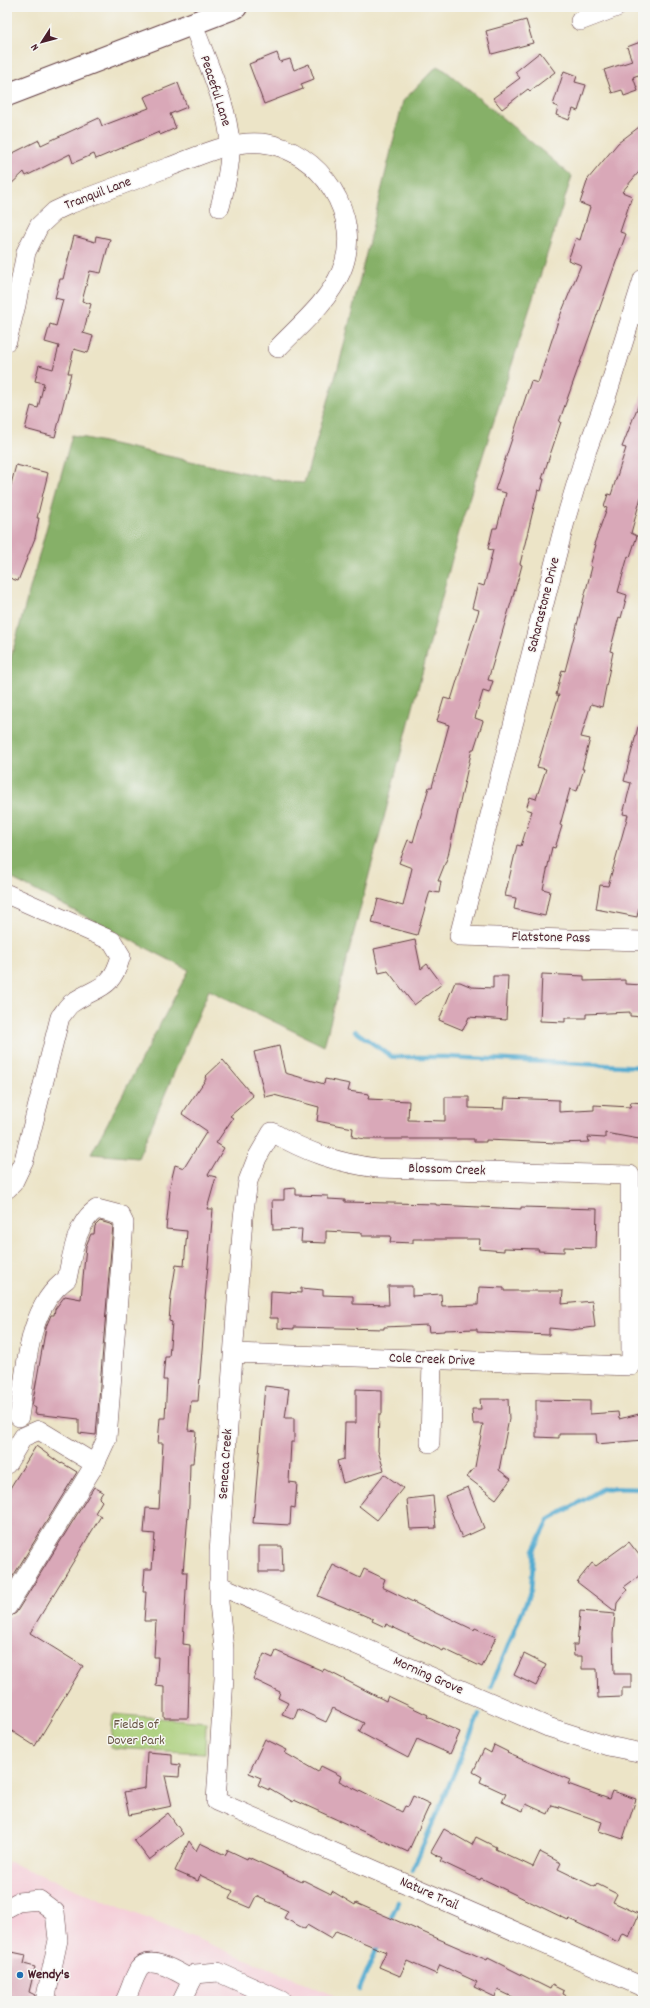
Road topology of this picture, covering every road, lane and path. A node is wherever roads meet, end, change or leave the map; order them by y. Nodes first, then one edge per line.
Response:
1 (236, 7) edge
2 (617, 7) edge
3 (580, 21) dead end
4 (193, 24) junction
5 (7, 95) edge
6 (230, 145) junction
7 (220, 207) dead end
8 (643, 279) edge
9 (12, 304) edge
10 (7, 341) edge
11 (278, 348) dead end
12 (7, 894) edge
13 (459, 936) joint
14 (643, 941) edge
15 (272, 1132) joint
16 (7, 1189) edge
17 (234, 1353) junction
18 (432, 1360) junction
19 (631, 1366) joint
20 (13, 1414) edge
21 (39, 1430) junction
22 (430, 1443) dead end
23 (7, 1464) edge
24 (95, 1464) junction
25 (218, 1585) junction
26 (7, 1607) edge
27 (643, 1753) edge
28 (216, 1801) joint
29 (7, 1908) edge
30 (192, 1980) junction
31 (643, 1987) edge
32 (45, 2001) edge
33 (125, 2001) edge
34 (182, 2001) edge
35 (282, 2001) edge

1 - 4 main road
2 - 3 street
4 - 5 main road
4 - 6 street, Peaceful Lane
6 - 7 street, Peaceful Lane
6 - 9 street, Tranquil Lane
6 - 11 street, Tranquil Lane
8 - 13 street, Saharastone Drive
9 - 10 street, Tranquil Lane
12 - 16 street
13 - 14 street, Flatstone Pass
15 - 17 street, Seneca Creek
15 - 19 street, Blossom Creek
17 - 18 street, Cole Creek Drive
17 - 25 street, Seneca Creek
18 - 19 street, Cole Creek Drive
18 - 22 street
20 - 21 street
20 - 24 street
21 - 23 street
21 - 24 street
24 - 26 street
25 - 27 street, Morning Grove
25 - 28 street, Seneca Creek
28 - 31 street, Nature Trail
29 - 32 street
30 - 33 street
30 - 34 street
30 - 35 street

